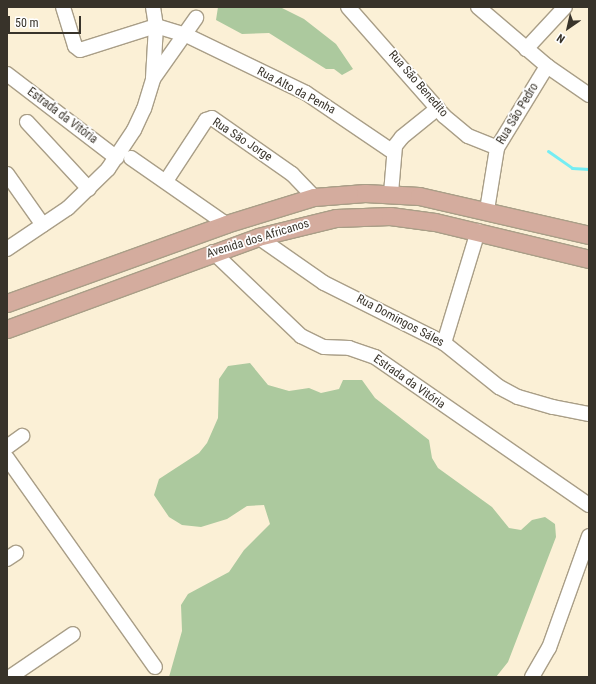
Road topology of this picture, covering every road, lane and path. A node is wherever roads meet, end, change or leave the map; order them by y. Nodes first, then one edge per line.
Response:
1 (63, 7) edge
2 (153, 7) edge
3 (348, 7) edge
4 (478, 7) edge
5 (565, 7) edge
6 (196, 18) dead end
7 (156, 26) junction
8 (186, 36) junction
9 (526, 49) junction
10 (547, 66) junction
11 (7, 74) edge
12 (153, 78) junction
13 (587, 90) edge
14 (438, 108) junction
15 (27, 122) dead end
16 (497, 148) junction
17 (393, 152) junction
18 (124, 158) junction
19 (7, 174) edge
20 (166, 181) junction
21 (89, 189) junction
22 (391, 193) junction
23 (314, 197) junction
24 (487, 210) junction
25 (250, 216) junction
26 (226, 224) junction
27 (43, 225) junction
28 (478, 231) junction
29 (589, 235) edge
30 (258, 237) junction
31 (7, 249) edge
32 (213, 252) junction
33 (589, 259) edge
34 (7, 302) edge
35 (7, 329) edge
36 (444, 343) junction
37 (589, 414) edge
38 (22, 436) dead end
39 (7, 447) edge
40 (7, 458) edge
41 (589, 506) edge
42 (589, 536) edge
43 (586, 555) edge
44 (74, 634) dead end
45 (155, 667) dead end
46 (10, 677) edge
47 (532, 677) edge

1 - 7 street
2 - 7 street
3 - 14 street, Rua São Benedito
4 - 9 street
5 - 9 street
6 - 8 street
7 - 8 street, Rua Alto da Penha
7 - 12 street
8 - 12 street
8 - 17 street, Rua Alto da Penha
9 - 10 street
10 - 13 street
10 - 16 street, Rua São Pedro
11 - 18 street, Estrada da Vitória
12 - 18 street
14 - 16 street, Rua São Benedito
14 - 17 street
15 - 21 street
16 - 24 street, Rua São Pedro
17 - 22 street
18 - 20 street, Estrada da Vitória
18 - 21 street
19 - 27 street
20 - 23 street, Rua São Jorge
20 - 26 street, Estrada da Vitória
21 - 27 street
22 - 23 main road, Avenida dos Africanos
22 - 24 main road, Avenida dos Africanos
23 - 25 main road, Avenida dos Africanos
24 - 29 main road, Avenida dos Africanos
25 - 26 main road, Avenida dos Africanos
25 - 30 main road
26 - 34 main road, Avenida dos Africanos
27 - 31 street
28 - 30 main road, Avenida dos Africanos
28 - 33 main road, Avenida dos Africanos
28 - 36 street
30 - 32 main road, Avenida dos Africanos
30 - 36 street, Rua Domingos Sáles
32 - 35 main road, Avenida dos Africanos
32 - 41 street, Estrada da Vitória
36 - 37 street, Rua Domingos Sáles
38 - 39 street
40 - 45 street
42 - 43 street
43 - 47 street
44 - 46 street

